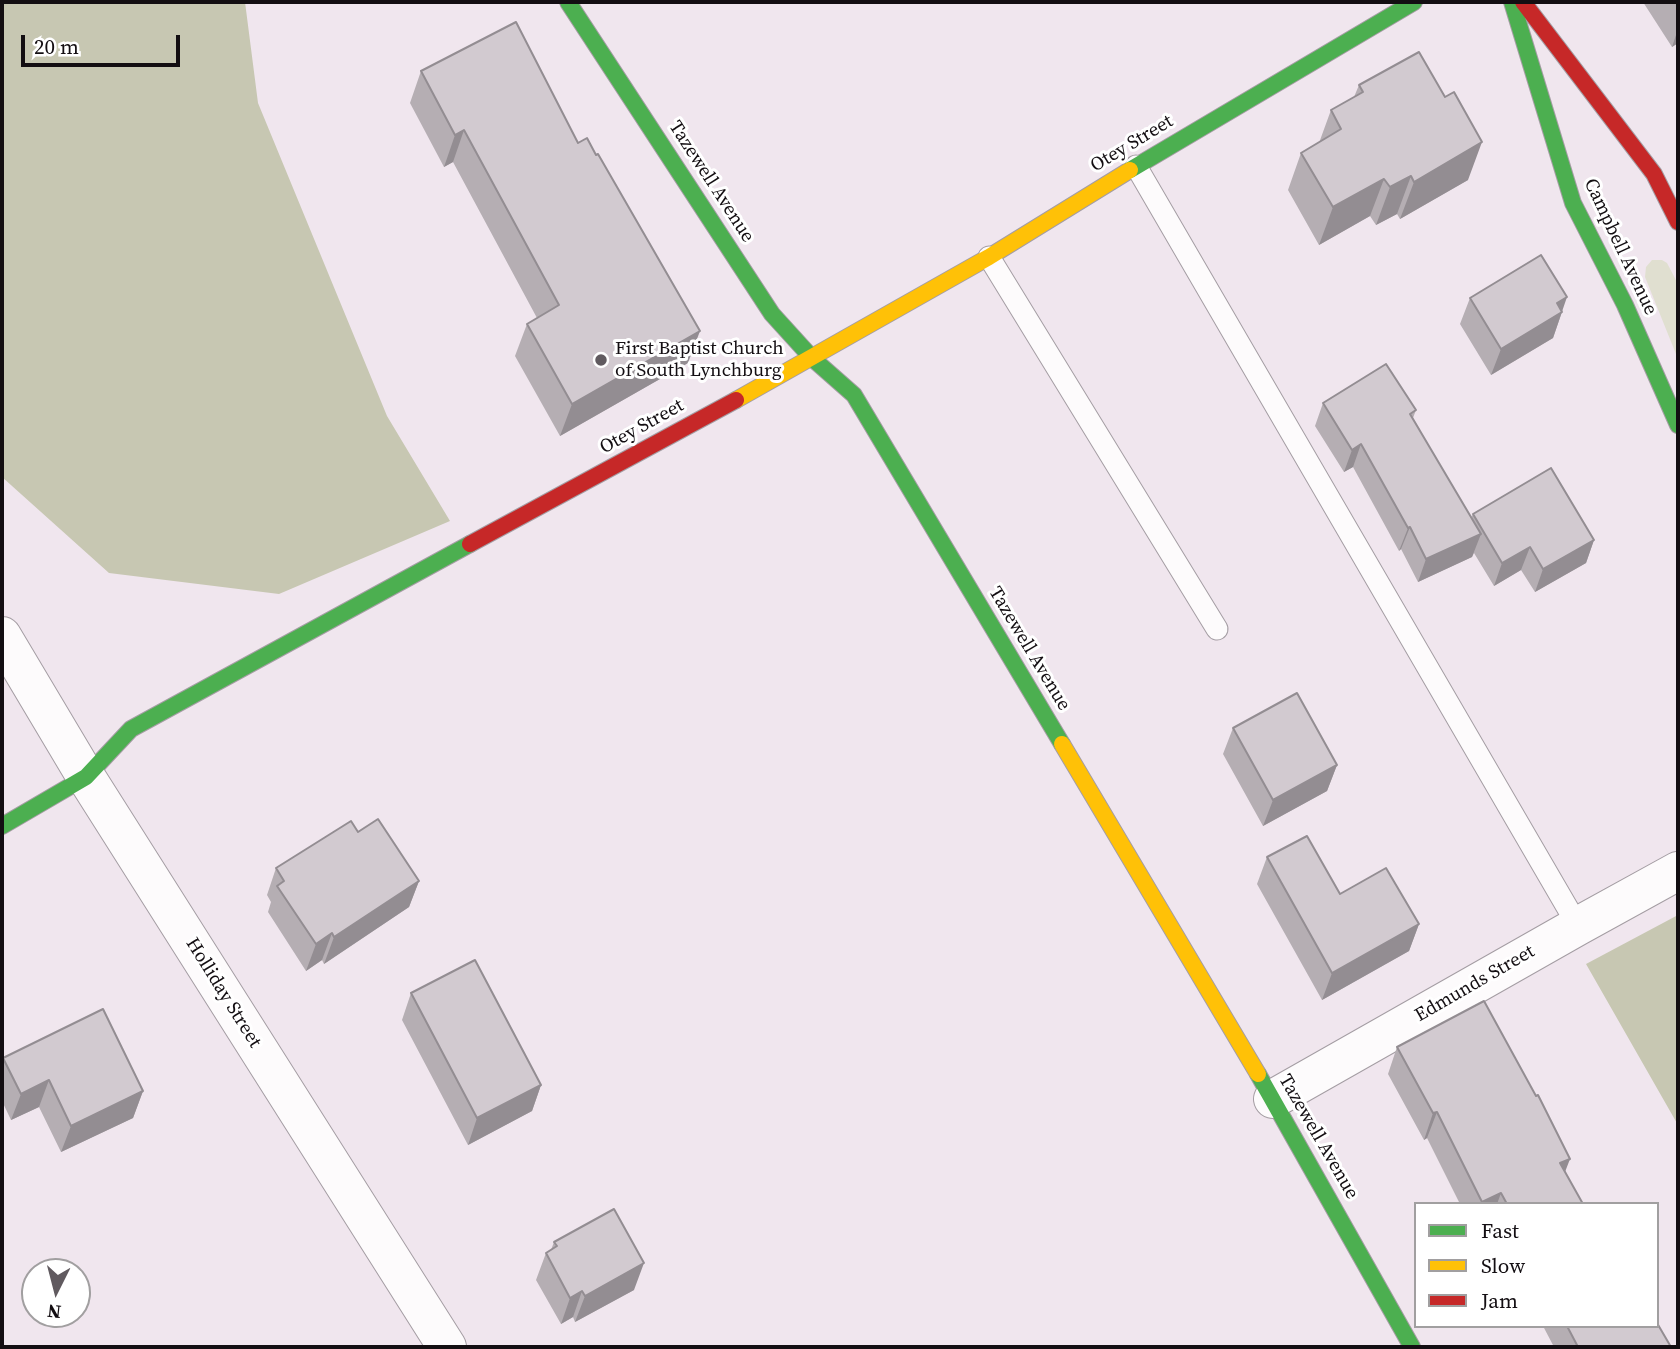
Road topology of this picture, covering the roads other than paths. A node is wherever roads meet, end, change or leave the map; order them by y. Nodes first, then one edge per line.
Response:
1 (568, 2) edge
2 (1414, 2) edge
3 (1512, 2) edge
4 (1523, 2) edge
5 (1136, 166) junction
6 (1678, 222) edge
7 (989, 257) junction
8 (813, 358) junction
9 (1678, 425) edge
10 (1217, 629) dead end
11 (2, 636) edge
12 (86, 777) junction
13 (2, 827) edge
14 (1678, 871) edge
15 (1578, 926) junction
16 (1273, 1099) junction
17 (447, 1347) edge
18 (1412, 1347) edge

1 - 8 street, Tazewell Avenue
2 - 5 street, Otey Street
3 - 9 street, Campbell Avenue
4 - 6 street
5 - 7 street, Otey Street
5 - 15 lane
7 - 8 street, Otey Street
7 - 10 lane
8 - 12 street, Otey Street
8 - 16 street, Tazewell Avenue
11 - 12 street, Holliday Street
12 - 13 street, Otey Street
12 - 17 street, Holliday Street
14 - 15 street, Edmunds Street
15 - 16 street, Edmunds Street
16 - 18 street, Tazewell Avenue

